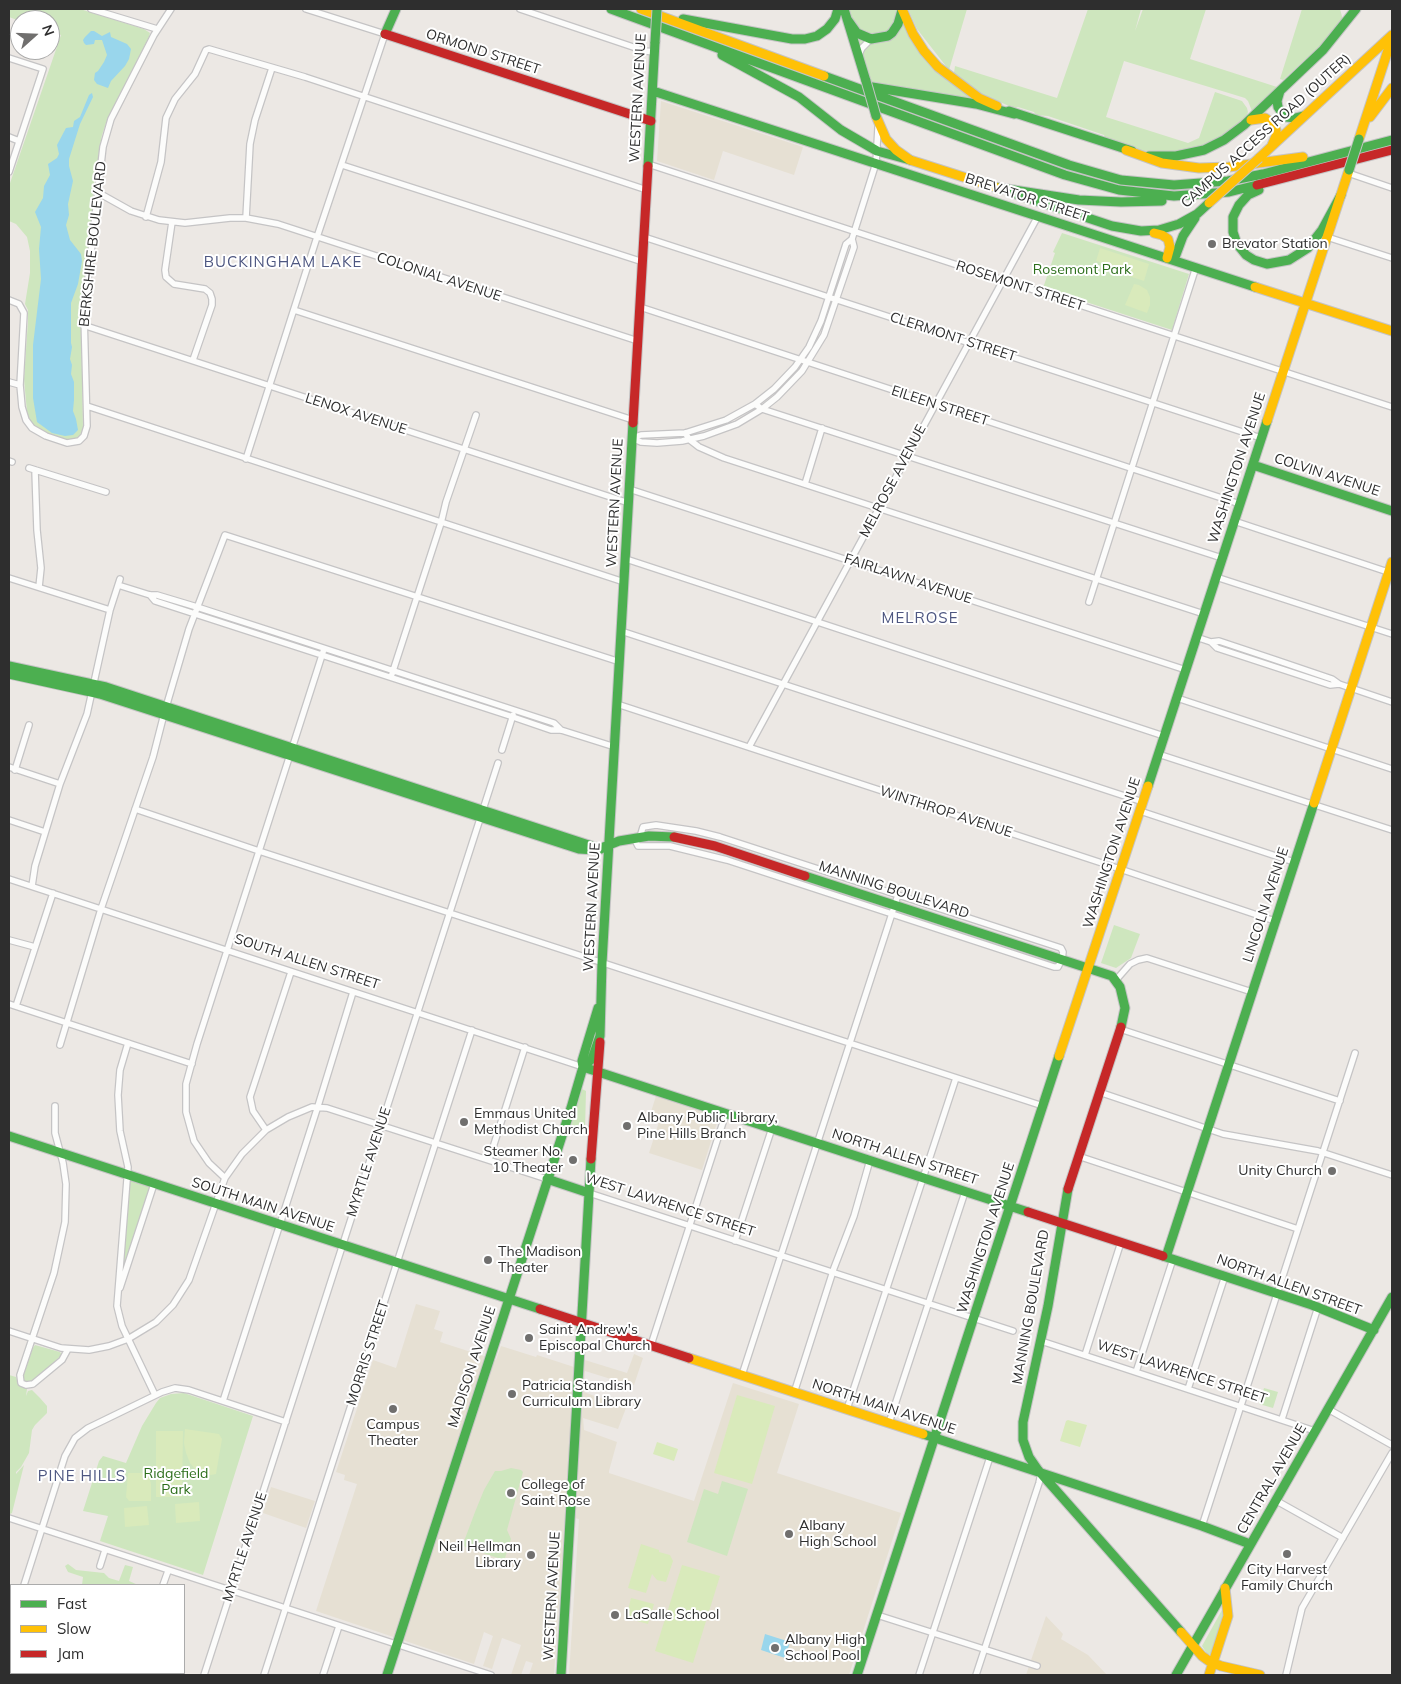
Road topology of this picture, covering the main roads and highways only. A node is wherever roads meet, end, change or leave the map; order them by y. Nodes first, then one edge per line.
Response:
1 (392, 9) edge
2 (396, 9) edge
3 (611, 9) edge
4 (642, 9) edge
5 (646, 9) edge
6 (657, 9) edge
7 (838, 9) edge
8 (844, 9) edge
9 (902, 9) edge
10 (1356, 9) edge
11 (847, 19) junction
12 (667, 29) junction
13 (385, 34) junction
14 (1392, 37) edge
15 (778, 59) junction
16 (1392, 88) edge
17 (653, 91) junction
18 (1280, 91) junction
19 (1014, 114) junction
20 (1305, 115) junction
21 (651, 121) junction
22 (1244, 125) junction
23 (1363, 128) junction
24 (1392, 140) edge
25 (1272, 146) junction
26 (1368, 146) junction
27 (1126, 150) junction
28 (1392, 150) edge
29 (910, 160) junction
30 (1294, 176) junction
31 (994, 187) junction
32 (1230, 192) junction
33 (1209, 203) junction
34 (1144, 231) junction
35 (1323, 236) junction
36 (1171, 259) junction
37 (1306, 303) junction
38 (1392, 331) edge
39 (1252, 465) junction
40 (1392, 511) edge
41 (1392, 562) edge
42 (1391, 573) edge
43 (9, 666) edge
44 (9, 674) edge
45 (29, 674) junction
46 (605, 847) junction
47 (1089, 967) junction
48 (600, 998) junction
49 (593, 1027) junction
50 (600, 1036) junction
51 (593, 1056) junction
52 (584, 1067) junction
53 (597, 1070) junction
54 (9, 1136) edge
55 (547, 1179) junction
56 (589, 1193) junction
57 (1010, 1206) junction
58 (1060, 1222) junction
59 (1170, 1258) junction
60 (1392, 1297) edge
61 (508, 1299) junction
62 (1389, 1309) edge
63 (582, 1323) junction
64 (1374, 1330) junction
65 (935, 1439) junction
66 (1041, 1473) junction
67 (1250, 1544) junction
68 (1225, 1588) junction
69 (1193, 1646) junction
70 (1212, 1663) junction
71 (387, 1675) edge
72 (561, 1675) edge
73 (858, 1675) edge
74 (1176, 1675) edge
75 (1209, 1675) edge
76 (1260, 1675) edge

1 - 13 main road
2 - 13 main road
3 - 12 main road
4 - 15 main road
5 - 7 main road
6 - 17 main road, WESTERN AVENUE, bridge
8 - 11 main road, CAMPUS ACCESS ROAD (OUTER)
9 - 11 main road
9 - 19 main road
10 - 18 main road
11 - 29 main road, CAMPUS ACCESS ROAD (OUTER), bridge
12 - 29 main road
12 - 32 main road
13 - 21 main road, ORMOND STREET
14 - 20 main road, CAMPUS ACCESS ROAD (OUTER)
14 - 23 main road
15 - 19 main road
15 - 26 main road
16 - 23 main road
17 - 21 main road, WESTERN AVENUE
17 - 36 main road, BREVATOR STREET
18 - 20 main road
18 - 22 main road
19 - 27 main road
20 - 25 main road, CAMPUS ACCESS ROAD (OUTER)
21 - 46 main road, WESTERN AVENUE
22 - 25 main road
22 - 27 main road
23 - 35 main road, bridge
24 - 26 main road
25 - 33 main road, CAMPUS ACCESS ROAD (OUTER), bridge
26 - 27 main road
28 - 30 main road
29 - 31 main road, CAMPUS ACCESS ROAD (OUTER)
30 - 32 main road
30 - 35 main road
31 - 32 main road
31 - 34 main road, CAMPUS ACCESS ROAD (OUTER)
33 - 34 main road, CAMPUS ACCESS ROAD (OUTER)
33 - 36 main road
34 - 36 main road
35 - 37 main road, WASHINGTON AVENUE
36 - 37 main road, BREVATOR STREET
37 - 38 main road, BREVATOR STREET
37 - 39 main road, WASHINGTON AVENUE
39 - 40 main road, COLVIN AVENUE
39 - 47 main road, WASHINGTON AVENUE
41 - 42 main road, LINCOLN AVENUE
42 - 59 main road, LINCOLN AVENUE
43 - 45 main road
44 - 45 main road
45 - 46 main road, MANNING BOULEVARD
46 - 47 main road, MANNING BOULEVARD
46 - 48 main road, WESTERN AVENUE
47 - 57 main road, WASHINGTON AVENUE
47 - 58 main road, MANNING BOULEVARD
48 - 49 main road, WESTERN AVENUE
48 - 50 main road, WESTERN AVENUE
49 - 51 main road, WESTERN AVENUE
49 - 52 main road, MADISON AVENUE
50 - 51 main road, MADISON AVENUE
50 - 53 main road, WESTERN AVENUE
51 - 52 main road, MADISON AVENUE
51 - 53 main road, WESTERN AVENUE
52 - 53 main road, SOUTH ALLEN STREET
52 - 55 main road, MADISON AVENUE
53 - 56 main road, WESTERN AVENUE
53 - 57 main road, NORTH ALLEN STREET
54 - 61 main road, SOUTH MAIN AVENUE
55 - 56 main road, WEST LAWRENCE STREET
55 - 61 main road, MADISON AVENUE
56 - 63 main road, WESTERN AVENUE
57 - 58 main road, NORTH ALLEN STREET
57 - 65 main road, WASHINGTON AVENUE
58 - 59 main road, NORTH ALLEN STREET
58 - 66 main road, MANNING BOULEVARD
59 - 64 main road, NORTH ALLEN STREET
60 - 62 main road, CENTRAL AVENUE
61 - 63 main road, NORTH MAIN AVENUE
61 - 71 main road, MADISON AVENUE
62 - 64 main road, CENTRAL AVENUE
63 - 65 main road, NORTH MAIN AVENUE
63 - 72 main road, WESTERN AVENUE
64 - 67 main road, CENTRAL AVENUE
65 - 66 main road, NORTH MAIN AVENUE
65 - 73 main road, WASHINGTON AVENUE
66 - 67 main road, NORTH MAIN AVENUE
66 - 69 main road, MANNING BOULEVARD
67 - 68 main road, CENTRAL AVENUE
68 - 69 main road, CENTRAL AVENUE
68 - 70 main road
69 - 70 main road, MANNING BOULEVARD
69 - 74 main road, CENTRAL AVENUE
70 - 75 main road
70 - 76 main road

